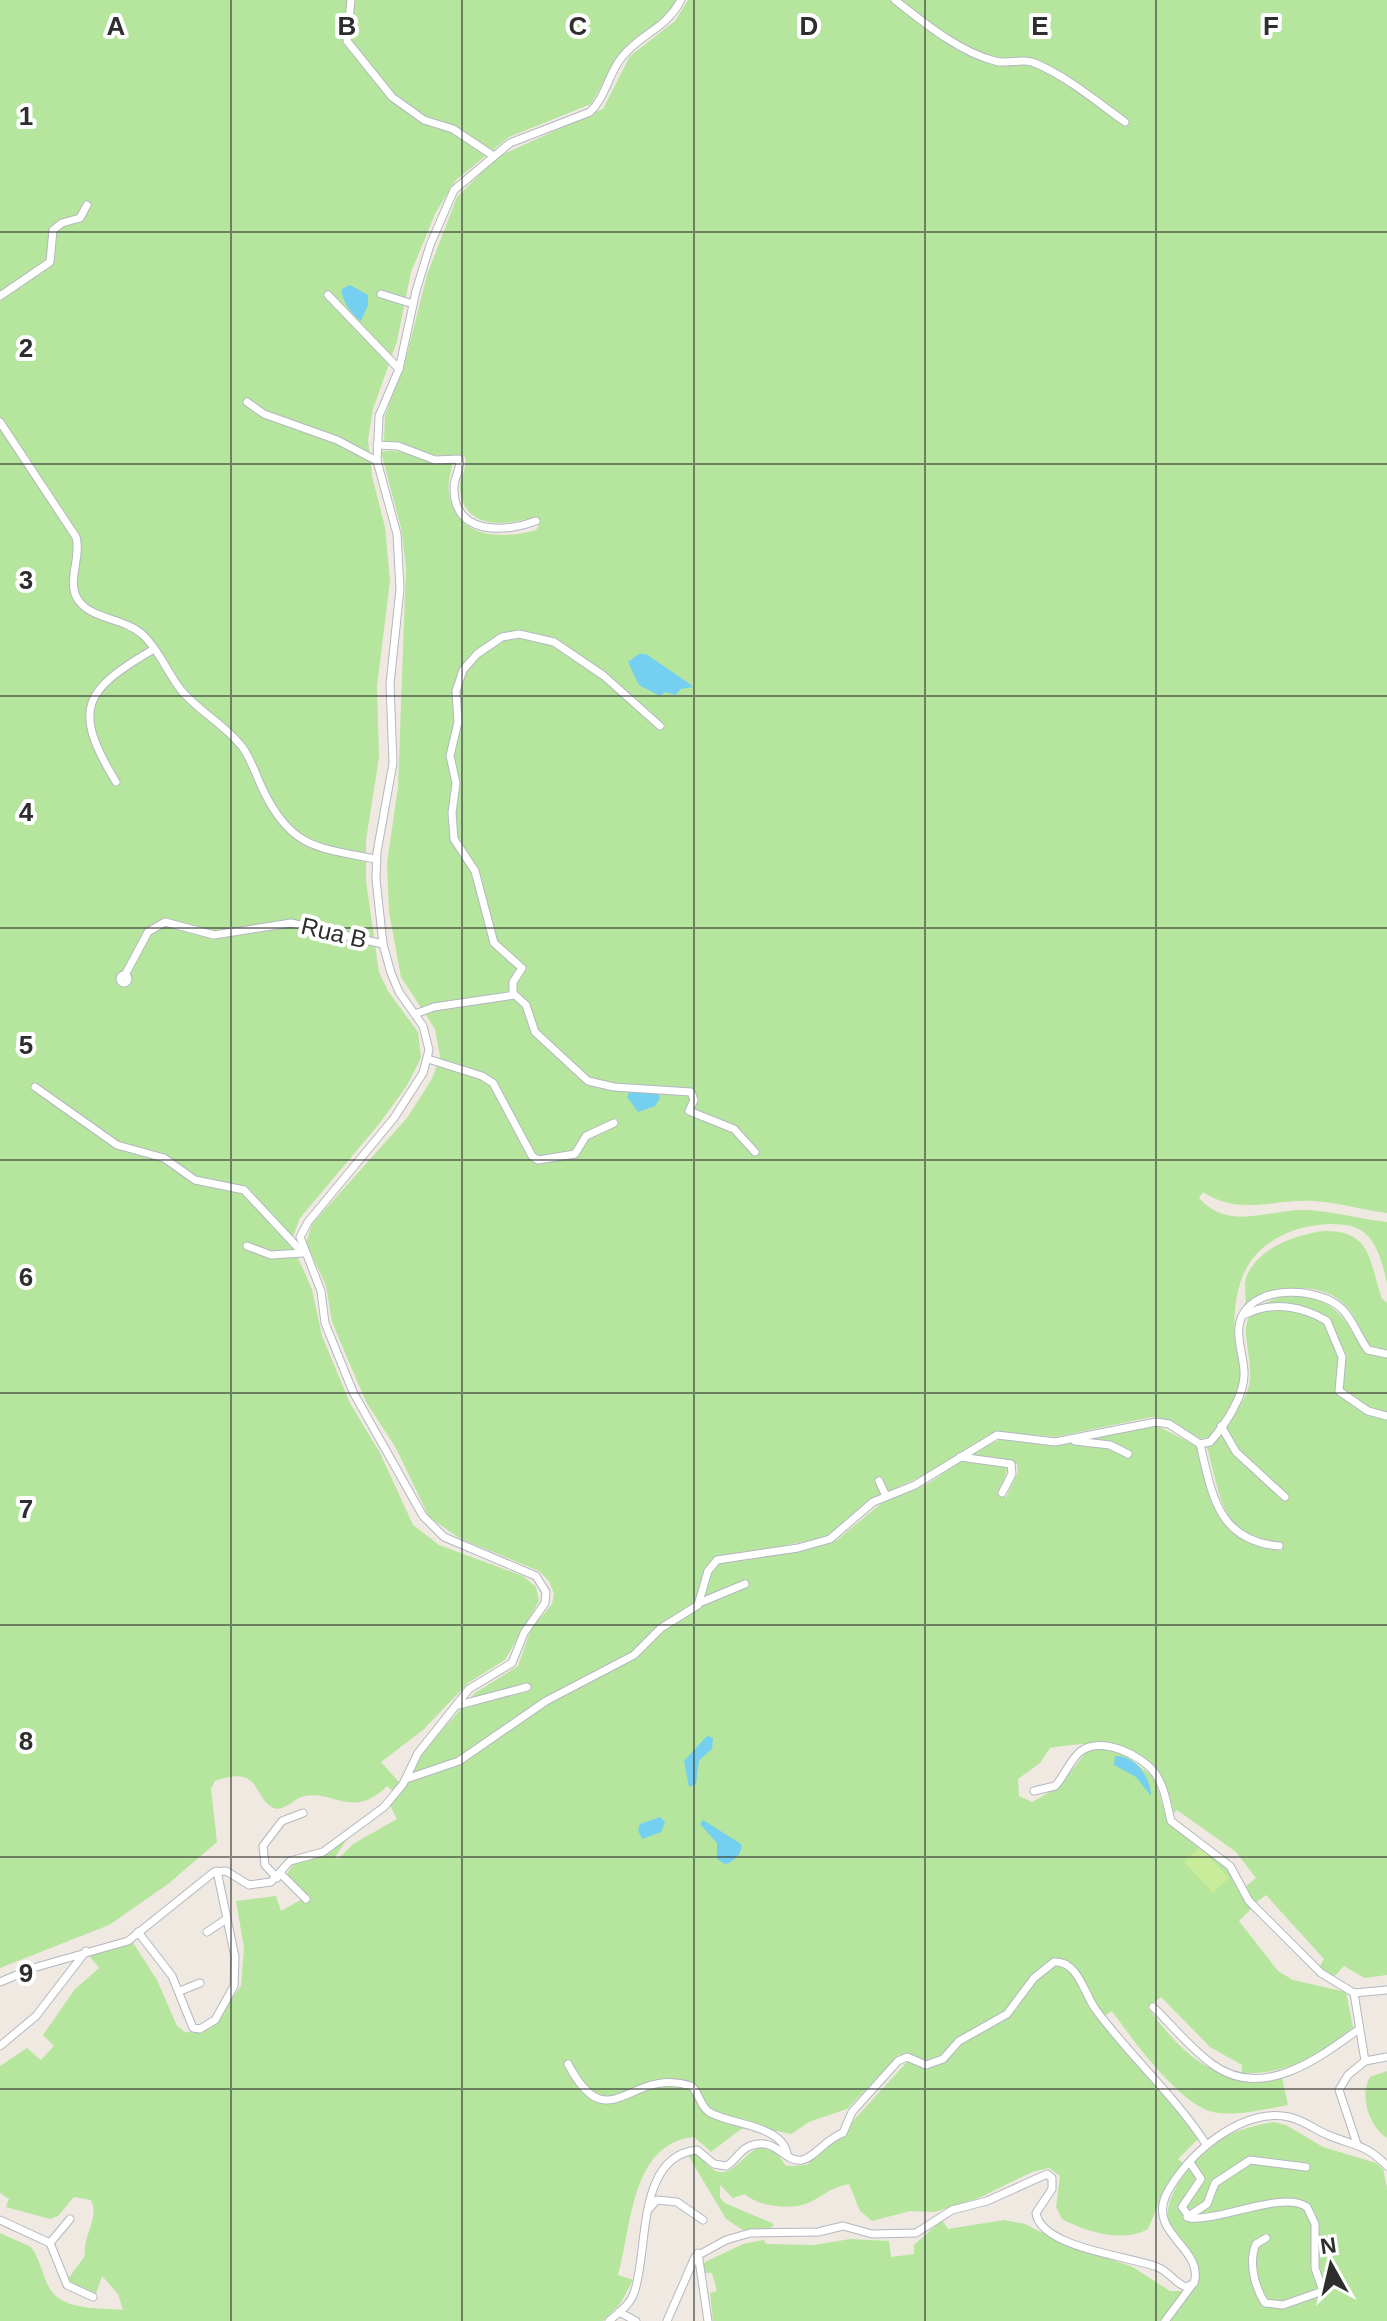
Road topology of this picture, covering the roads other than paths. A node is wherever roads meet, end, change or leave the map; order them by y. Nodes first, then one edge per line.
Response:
1 (351, 0) edge
2 (681, 0) edge
3 (895, 0) edge
4 (1125, 122) dead end
5 (492, 155) junction
6 (87, 205) dead end
7 (381, 294) dead end
8 (328, 295) dead end
9 (0, 296) edge
10 (413, 304) junction
11 (399, 369) junction
12 (247, 402) dead end
13 (0, 422) edge
14 (377, 445) junction
15 (377, 461) junction
16 (536, 521) dead end
17 (154, 649) junction
18 (660, 726) dead end
19 (116, 782) dead end
20 (376, 859) junction
21 (383, 944) junction
22 (125, 975) dead end
23 (513, 994) junction
24 (415, 1014) junction
25 (428, 1059) junction
26 (35, 1087) dead end
27 (614, 1123) dead end
28 (755, 1152) dead end
29 (247, 1246) dead end
30 (303, 1253) junction
31 (1241, 1318) junction
32 (1387, 1354) edge
33 (1387, 1416) edge
34 (1221, 1426) junction
35 (1069, 1440) junction
36 (1200, 1444) junction
37 (1128, 1454) dead end
38 (960, 1457) junction
39 (879, 1481) dead end
40 (1002, 1493) dead end
41 (886, 1496) junction
42 (1285, 1497) dead end
43 (1279, 1546) dead end
44 (745, 1584) dead end
45 (699, 1604) junction
46 (527, 1687) dead end
47 (459, 1705) junction
48 (404, 1782) junction
49 (1034, 1791) dead end
50 (303, 1813) dead end
51 (213, 1872) junction
52 (279, 1876) junction
53 (306, 1899) dead end
54 (225, 1920) junction
55 (138, 1932) junction
56 (207, 1932) dead end
57 (86, 1951) junction
58 (53, 1962) junction
59 (64, 1977) junction
60 (0, 1982) edge
61 (200, 1983) dead end
62 (1387, 1990) edge
63 (180, 1991) junction
64 (1354, 1993) junction
65 (1153, 2007) dead end
66 (1359, 2029) junction
67 (0, 2046) edge
68 (1387, 2057) edge
69 (1365, 2061) junction
70 (568, 2064) dead end
71 (1206, 2144) junction
72 (1357, 2144) junction
73 (788, 2155) junction
74 (1191, 2164) junction
75 (1386, 2164) edge
76 (1306, 2167) dead end
77 (1187, 2217) junction
78 (70, 2219) dead end
79 (0, 2220) edge
80 (703, 2220) dead end
81 (645, 2223) junction
82 (1266, 2238) dead end
83 (50, 2243) junction
84 (698, 2253) junction
85 (1192, 2285) junction
86 (93, 2297) dead end
87 (619, 2312) junction
88 (609, 2321) edge
89 (636, 2321) edge
90 (667, 2321) edge
91 (708, 2321) edge
92 (1165, 2321) edge

1 - 5 street
2 - 5 street
3 - 4 street
5 - 10 street
6 - 9 street
7 - 10 street
8 - 11 street
10 - 11 street
11 - 14 street
12 - 15 street
13 - 17 street
14 - 15 street
14 - 16 street
15 - 20 street
17 - 19 street
17 - 20 street
18 - 23 street
20 - 21 street
21 - 22 street, Rua B
21 - 24 street
23 - 24 street
23 - 28 street
24 - 25 street
25 - 27 street
25 - 30 street
26 - 30 street
29 - 30 street
30 - 47 street
31 - 32 street
31 - 33 street
31 - 34 street
34 - 36 street
34 - 42 street
35 - 36 street
35 - 37 street
35 - 38 street
36 - 43 street
38 - 40 street
38 - 41 street
39 - 41 street
41 - 45 street
44 - 45 street
45 - 48 street
46 - 47 street
47 - 48 street
48 - 52 street
49 - 64 street
50 - 52 street
51 - 52 street
51 - 54 street
51 - 55 street
52 - 53 street
54 - 56 street
54 - 63 street
55 - 57 street
55 - 63 street
57 - 58 street
57 - 59 street
58 - 59 street
58 - 60 street
59 - 67 street
61 - 63 street
62 - 64 street
64 - 66 street
65 - 66 street
66 - 69 street
68 - 69 street
69 - 72 street
70 - 73 street
71 - 72 street
71 - 73 street
71 - 74 street
72 - 75 street
73 - 81 street
74 - 77 street
74 - 85 street
76 - 77 street
77 - 82 street
78 - 83 street
79 - 83 street
80 - 81 street
81 - 87 street
83 - 86 street
84 - 85 street
84 - 90 street
84 - 91 street
85 - 92 street
87 - 88 street
87 - 89 street

